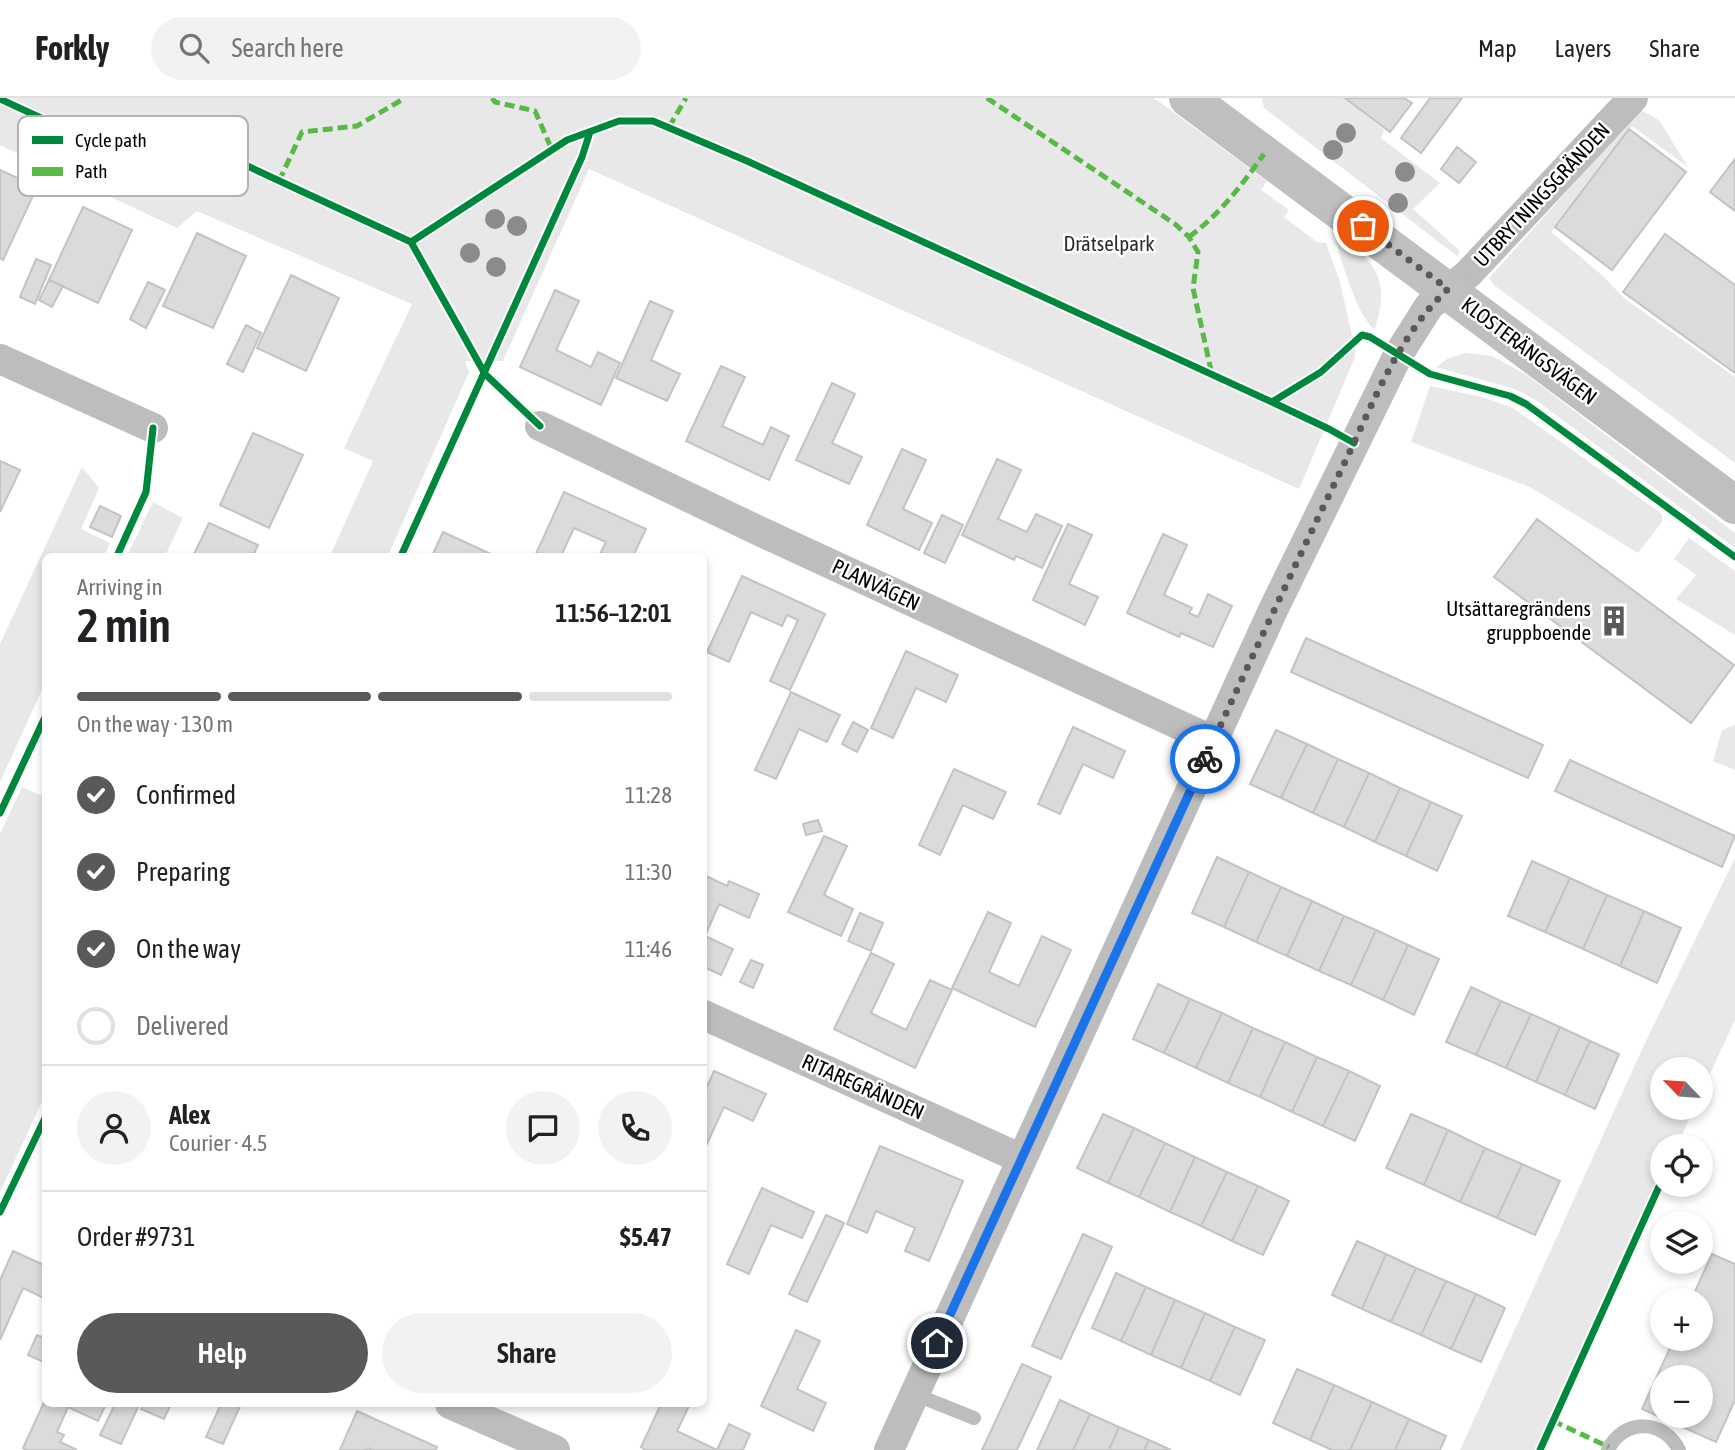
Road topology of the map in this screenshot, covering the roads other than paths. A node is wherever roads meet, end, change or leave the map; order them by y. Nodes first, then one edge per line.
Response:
1 (1188, 98) edge
2 (1626, 100) edge
3 (1448, 289) junction
4 (0, 359) edge
5 (540, 426) dead end
6 (153, 428) dead end
7 (1735, 505) edge
8 (1213, 741) junction
9 (707, 1016) edge
10 (1022, 1159) junction
11 (914, 1394) junction
12 (457, 1407) edge
13 (974, 1418) dead end
14 (555, 1450) edge
15 (889, 1450) edge
16 (1608, 1450) edge
17 (1679, 1450) edge

1 - 3 street, KLOSTERÄNGSVÄGEN
2 - 3 street, UTBRYTNINGSGRÄNDEN
3 - 7 street, KLOSTERÄNGSVÄGEN
3 - 8 street, UTBRYTNINGSGRÄNDEN
4 - 6 street
5 - 8 street, PLANVÄGEN
8 - 10 street, UTBRYTNINGSGRÄNDEN
9 - 10 street, RITAREGRÄNDEN
10 - 11 street, UTBRYTNINGSGRÄNDEN
11 - 13 lane
11 - 15 street, UTBRYTNINGSGRÄNDEN
12 - 14 street
16 - 17 lane

